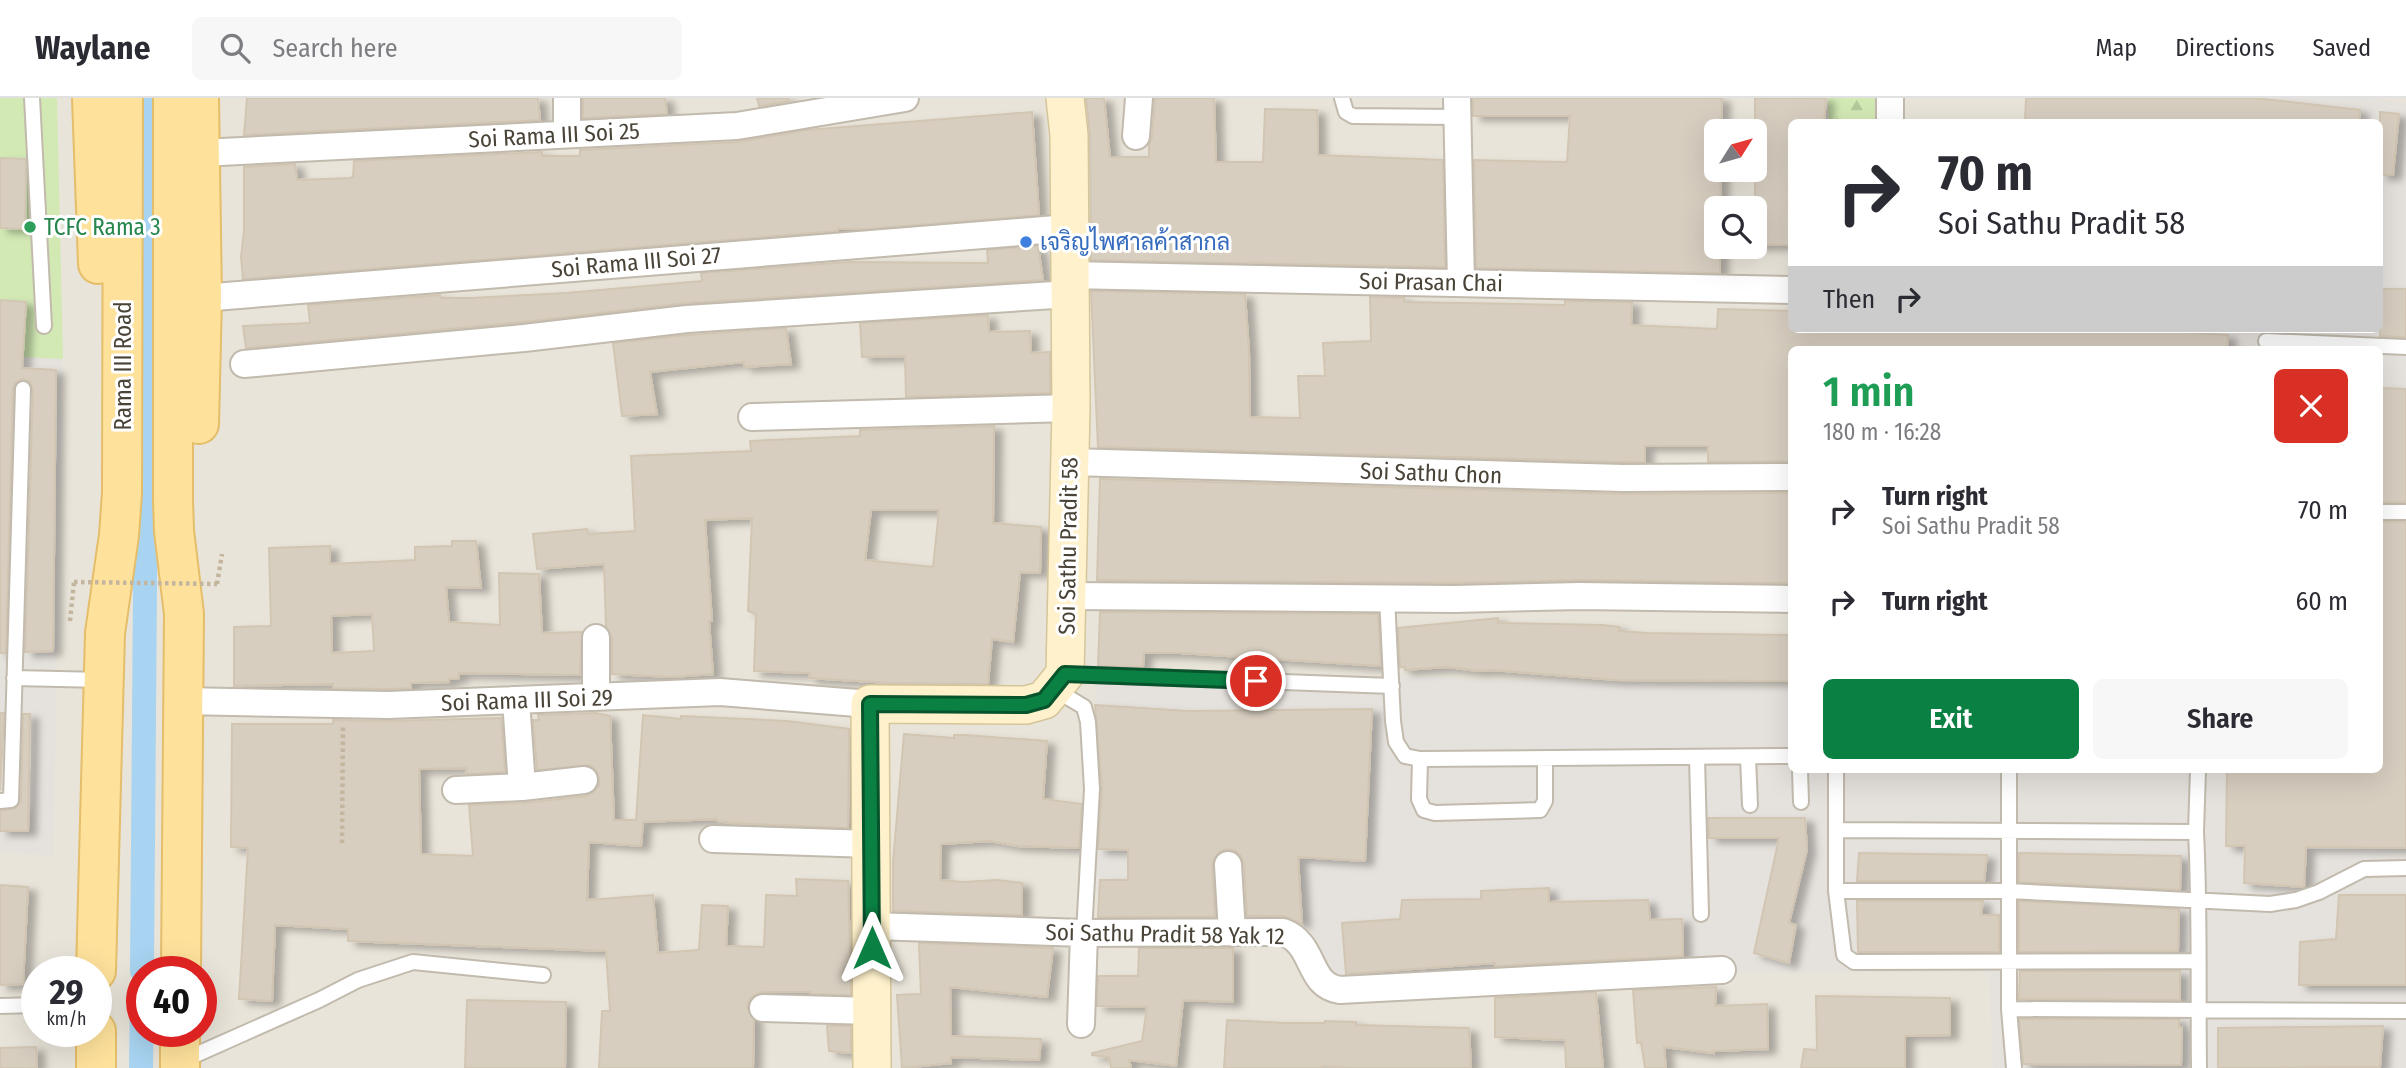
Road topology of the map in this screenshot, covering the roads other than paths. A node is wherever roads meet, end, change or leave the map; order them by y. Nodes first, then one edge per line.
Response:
1 (32, 98) edge
2 (92, 98) edge
3 (567, 98) edge
4 (905, 98) edge
5 (1065, 98) edge
6 (1139, 98) edge
7 (1342, 98) edge
8 (1890, 98) edge
9 (182, 104) edge
10 (1457, 108) edge
11 (123, 113) edge
12 (1890, 119) edge
13 (567, 134) junction
14 (1136, 136) dead end
15 (201, 153) junction
16 (1069, 228) junction
17 (1461, 283) junction
18 (1070, 285) junction
19 (1788, 290) edge
20 (202, 298) junction
21 (44, 327) dead end
22 (2266, 341) dead end
23 (2383, 346) edge
24 (2383, 346) edge
25 (2406, 347) edge
26 (244, 364) dead end
27 (23, 388) dead end
28 (1071, 408) junction
29 (752, 416) dead end
30 (1070, 463) junction
31 (1788, 477) edge
32 (2383, 512) edge
33 (2406, 512) edge
34 (1068, 596) junction
35 (1387, 597) junction
36 (1788, 599) edge
37 (184, 614) junction
38 (105, 633) junction
39 (596, 638) dead end
40 (14, 678) junction
41 (103, 680) junction
42 (1059, 682) junction
43 (1392, 686) junction
44 (596, 697) junction
45 (516, 700) junction
46 (183, 701) junction
47 (870, 704) junction
48 (1788, 755) edge
49 (1697, 757) junction
50 (1748, 757) junction
51 (1545, 758) junction
52 (1420, 759) junction
53 (1800, 773) edge
54 (1836, 773) edge
55 (2009, 773) edge
56 (2198, 773) edge
57 (583, 779) dead end
58 (522, 787) junction
59 (456, 790) dead end
60 (0, 801) edge
61 (1801, 802) dead end
62 (1749, 805) dead end
63 (1837, 830) junction
64 (2008, 831) junction
65 (2196, 832) junction
66 (713, 839) dead end
67 (871, 844) junction
68 (1228, 865) dead end
69 (2406, 868) edge
70 (1836, 891) junction
71 (2009, 891) junction
72 (2199, 901) junction
73 (1701, 915) dead end
74 (872, 926) junction
75 (1232, 932) junction
76 (1084, 933) junction
77 (96, 956) edge
78 (181, 956) edge
79 (2197, 961) junction
80 (2009, 962) junction
81 (1722, 970) dead end
82 (542, 975) dead end
83 (21, 1005) edge
84 (0, 1006) edge
85 (763, 1008) dead end
86 (2009, 1009) junction
87 (2199, 1010) junction
88 (872, 1011) junction
89 (2406, 1011) edge
90 (1081, 1024) dead end
91 (96, 1047) edge
92 (180, 1053) edge
93 (96, 1068) edge
94 (872, 1068) edge
95 (2014, 1068) edge
96 (2199, 1068) edge

1 - 21 lane
2 - 38 main road, Rama III Road
3 - 13 street
4 - 13 street, Soi Rama III Soi 25
5 - 16 street, Soi Sathu Pradit 58
6 - 14 street
7 - 10 lane
8 - 12 street
9 - 15 main road
9 - 37 main road
10 - 17 street
11 - 38 main road, Rama III Road
13 - 15 street, Soi Rama III Soi 25
15 - 20 main road
16 - 18 street, Soi Sathu Pradit 58
16 - 20 street, Soi Rama III Soi 27
17 - 18 street, Soi Prasan Chai
17 - 19 street, Soi Prasan Chai
18 - 26 street, Soi Prasan Chai
18 - 28 street, Soi Sathu Pradit 58
20 - 37 main road
22 - 23 lane
24 - 25 lane
27 - 40 lane
28 - 29 street
28 - 30 street, Soi Sathu Pradit 58
30 - 31 street, Soi Sathu Chon
30 - 34 street, Soi Sathu Pradit 58
32 - 33 lane
34 - 35 street
34 - 42 street, Soi Sathu Pradit 58
35 - 36 street
35 - 43 lane
37 - 46 main road
38 - 41 main road, Rama III Road
39 - 44 street
40 - 41 lane
40 - 60 lane
41 - 77 main road, Rama III Road
42 - 43 lane
42 - 47 street
42 - 76 lane
43 - 52 lane
44 - 45 street, Soi Rama III Soi 29
44 - 47 street, Soi Rama III Soi 29
45 - 46 street, Soi Rama III Soi 29
45 - 58 street
46 - 78 main road
47 - 67 street
48 - 50 lane
49 - 50 lane
49 - 51 lane
49 - 73 lane
50 - 62 lane
51 - 52 lane
51 - 52 lane
53 - 61 lane
54 - 63 lane
55 - 64 lane
56 - 65 lane
57 - 58 street
58 - 59 street
63 - 64 lane
63 - 70 lane
64 - 65 lane
64 - 71 lane
65 - 72 lane
66 - 67 street
67 - 74 street
68 - 75 street
69 - 72 lane
70 - 71 lane
70 - 80 lane
71 - 72 lane
71 - 80 lane
72 - 79 lane
74 - 76 street, Soi Sathu Pradit 58 Yak 12
74 - 88 street
75 - 76 street, Soi Sathu Pradit 58 Yak 12
75 - 81 street, Soi Sathu Pradit 58 Yak 12
76 - 90 street
79 - 80 lane
79 - 87 lane
80 - 86 lane
82 - 92 lane
83 - 84 lane
85 - 88 street
86 - 87 lane
86 - 95 lane
87 - 89 lane
87 - 96 lane
88 - 94 street
91 - 93 main road

